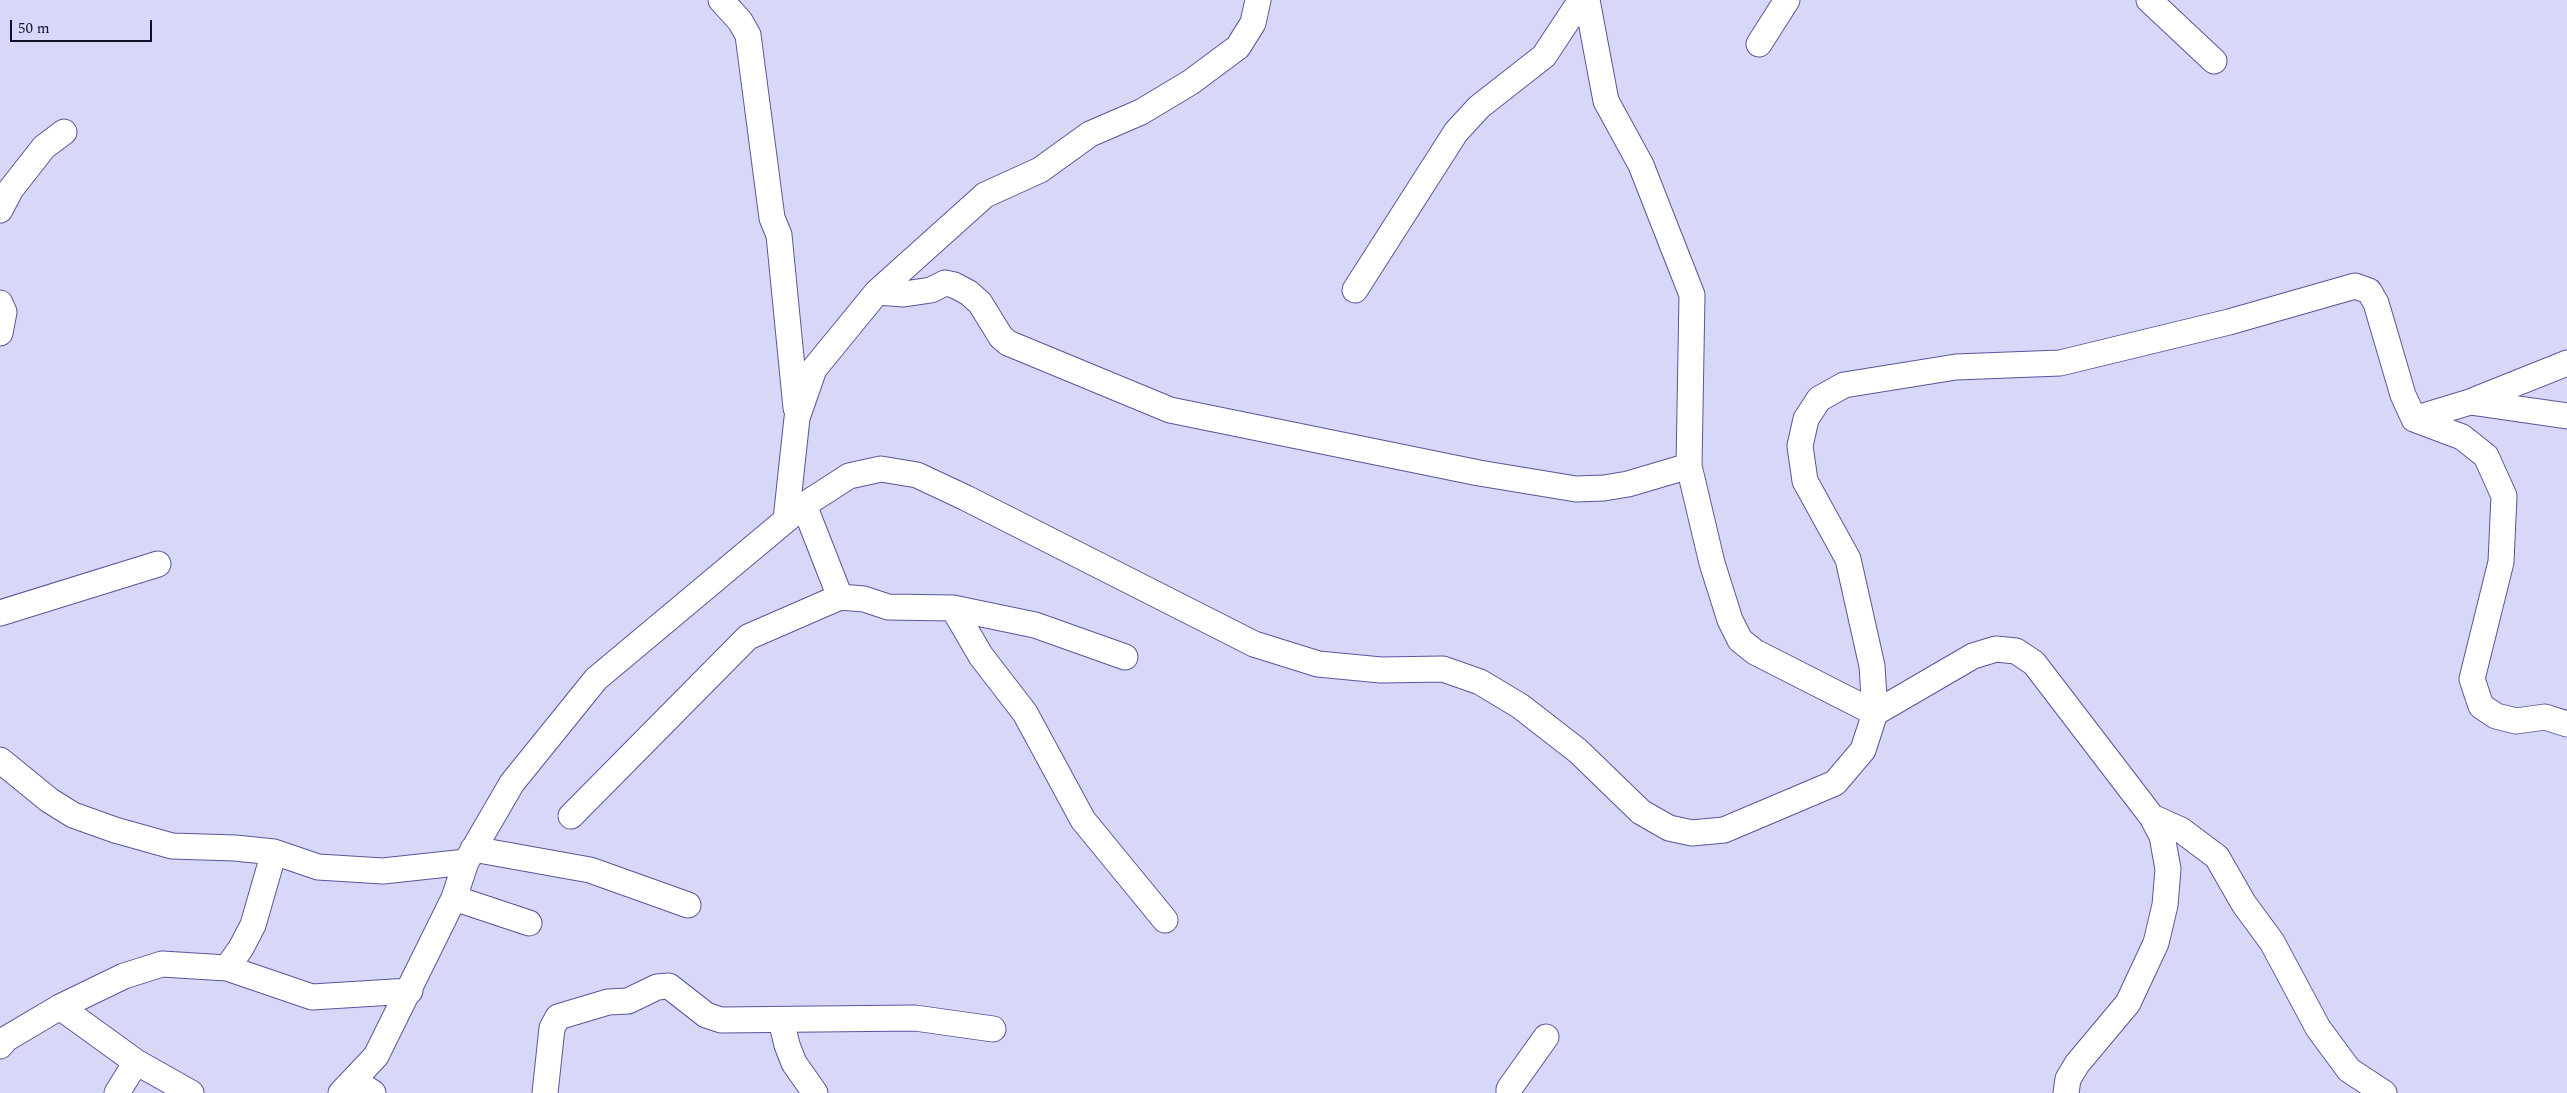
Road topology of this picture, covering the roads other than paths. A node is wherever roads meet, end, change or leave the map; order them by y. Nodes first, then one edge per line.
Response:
1 (721, 0) edge
2 (1258, 0) edge
3 (1581, 0) edge
4 (1587, 0) edge
5 (1787, 0) edge
6 (2149, 0) edge
7 (1759, 44) dead end
8 (2214, 61) dead end
9 (64, 132) dead end
10 (0, 210) edge
11 (1355, 290) dead end
12 (876, 292) junction
13 (0, 303) edge
14 (0, 333) edge
15 (2567, 362) edge
16 (2470, 402) junction
17 (2567, 416) edge
18 (797, 418) junction
19 (2414, 419) junction
20 (1689, 466) junction
21 (804, 505) junction
22 (786, 520) junction
23 (158, 564) dead end
24 (840, 597) junction
25 (953, 608) junction
26 (0, 613) edge
27 (1125, 657) dead end
28 (1875, 713) junction
29 (2567, 724) edge
30 (0, 760) edge
31 (571, 816) dead end
32 (2152, 817) junction
33 (274, 852) junction
34 (470, 855) junction
35 (454, 898) junction
36 (688, 905) dead end
37 (1165, 920) dead end
38 (530, 923) dead end
39 (227, 968) junction
40 (410, 991) junction
41 (60, 1006) junction
42 (782, 1020) junction
43 (993, 1029) dead end
44 (1546, 1037) dead end
45 (0, 1046) edge
46 (136, 1062) junction
47 (356, 1089) edge
48 (117, 1093) edge
49 (191, 1093) edge
50 (545, 1093) edge
51 (815, 1093) edge
52 (1509, 1093) edge
53 (2066, 1093) edge
54 (2384, 1093) edge

1 - 18 street
2 - 12 street
3 - 11 street
4 - 20 street
5 - 7 street
6 - 8 street
9 - 10 street
12 - 18 street
12 - 20 street
13 - 14 street
15 - 16 street
16 - 17 street
16 - 19 street
18 - 22 street
19 - 28 street
19 - 29 street
20 - 28 street
21 - 22 street
21 - 24 street
21 - 28 street
22 - 34 street
23 - 26 street
24 - 25 street
24 - 31 street
25 - 27 street
25 - 37 street
28 - 32 street
30 - 33 street
32 - 53 street
32 - 54 street
33 - 34 street
33 - 39 street
34 - 35 street
34 - 36 street
35 - 38 street
35 - 40 street
39 - 40 street
39 - 41 street
40 - 47 street
41 - 45 street
41 - 46 street
42 - 43 street
42 - 50 street
42 - 51 street
44 - 52 street
46 - 48 street
46 - 49 street

